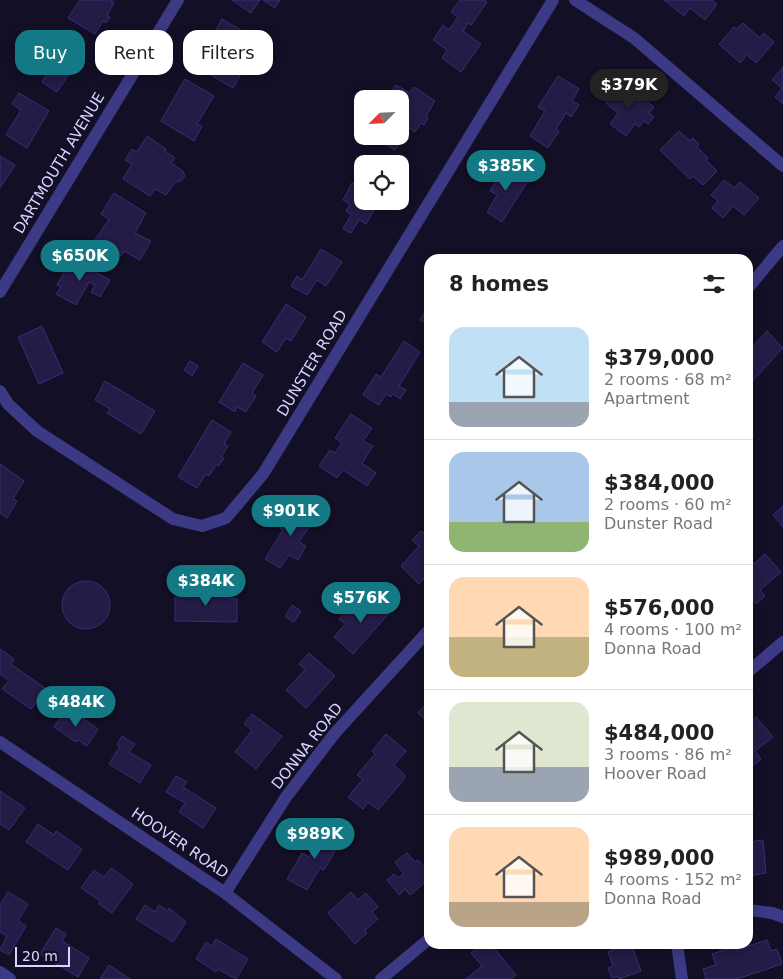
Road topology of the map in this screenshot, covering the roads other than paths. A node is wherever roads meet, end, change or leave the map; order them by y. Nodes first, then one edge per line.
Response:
1 (178, 0) edge
2 (553, 0) edge
3 (575, 0) edge
4 (783, 166) edge
5 (783, 246) edge
6 (753, 282) edge
7 (0, 292) edge
8 (0, 391) edge
9 (424, 635) edge
10 (783, 642) edge
11 (753, 668) edge
12 (0, 742) edge
13 (225, 893) junction
14 (753, 910) edge
15 (783, 917) edge
16 (424, 943) edge
17 (678, 949) edge
18 (0, 972) edge
19 (10, 979) edge
20 (336, 979) edge
21 (381, 979) edge
22 (682, 979) edge

1 - 7 street, DARTMOUTH AVENUE
2 - 8 street, DUNSTER ROAD
3 - 4 street
5 - 6 street
9 - 13 street, DONNA ROAD
10 - 11 street
12 - 13 street, HOOVER ROAD
13 - 20 street, HOOVER ROAD
14 - 15 street
16 - 21 street
17 - 22 street
18 - 19 street

